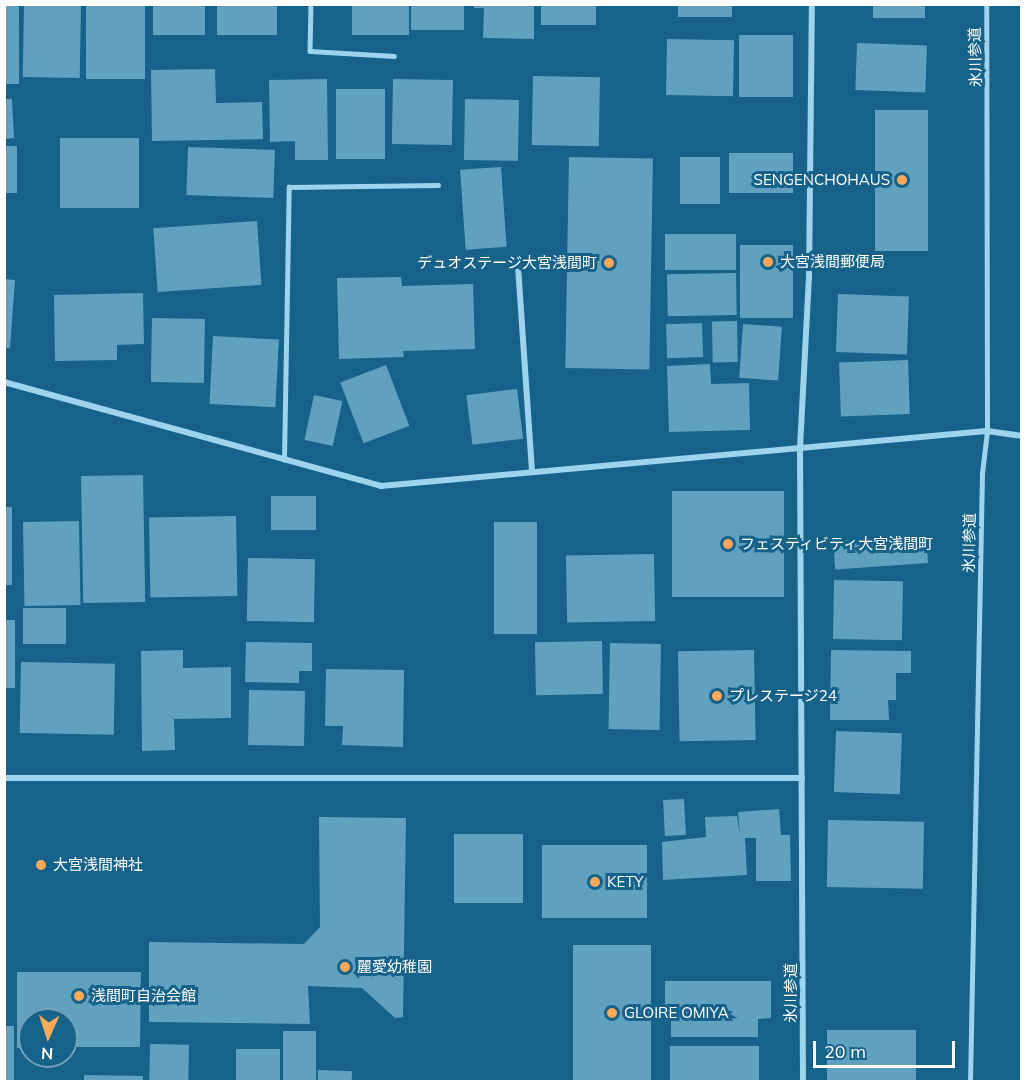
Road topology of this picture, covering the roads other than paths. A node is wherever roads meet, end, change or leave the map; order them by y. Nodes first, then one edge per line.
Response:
1 (311, 4) edge
2 (812, 4) edge
3 (986, 4) edge
4 (394, 56) dead end
5 (438, 185) dead end
6 (518, 266) dead end
7 (4, 382) edge
8 (987, 432) junction
9 (1022, 436) edge
10 (800, 448) junction
11 (284, 460) junction
12 (532, 472) junction
13 (4, 778) edge
14 (802, 778) junction
15 (803, 1082) edge
16 (970, 1082) edge

1 - 4 lane
2 - 10 street, 氷川参道
3 - 8 street, 氷川参道
5 - 11 lane
6 - 12 street
7 - 11 street
8 - 9 street
8 - 10 street
8 - 16 street, 氷川参道
10 - 12 street
10 - 14 street, 氷川参道
11 - 12 street
13 - 14 street
14 - 15 street, 氷川参道

